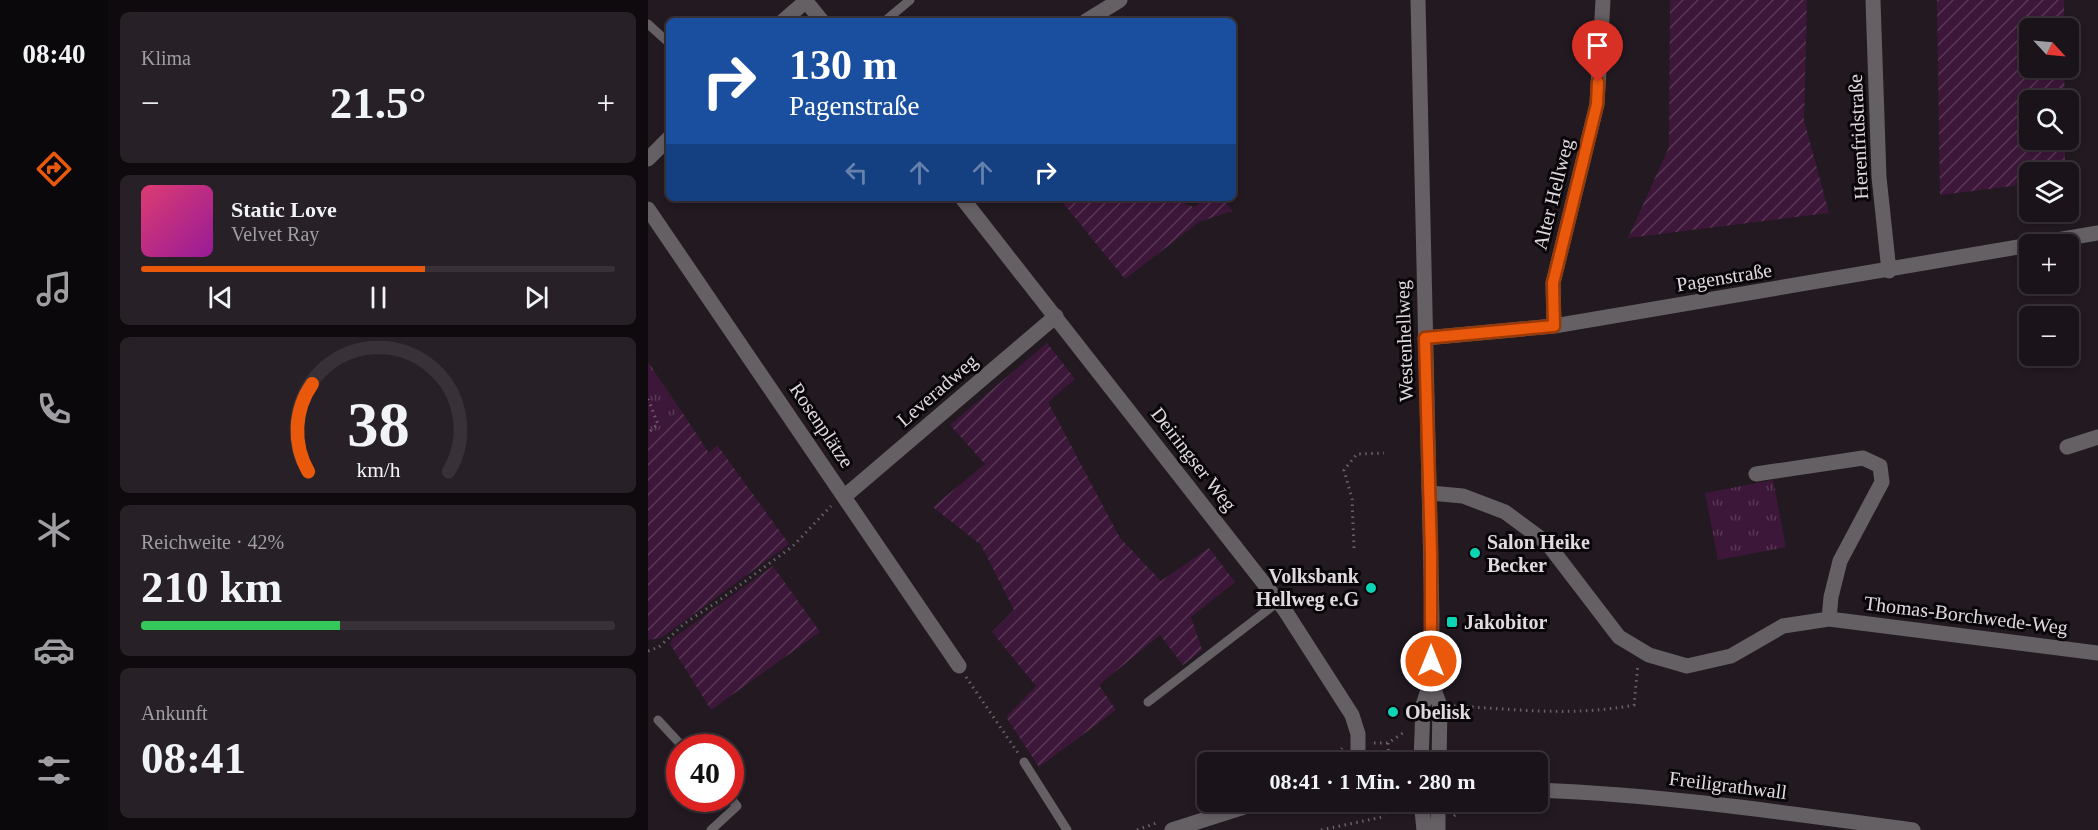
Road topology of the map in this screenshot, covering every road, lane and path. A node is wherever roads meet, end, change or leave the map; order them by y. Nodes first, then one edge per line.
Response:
1 (910, 0) edge
2 (1120, 0) edge
3 (1418, 0) edge
4 (1603, 0) edge
5 (1873, 0) edge
6 (806, 1) edge
7 (786, 18) edge
8 (820, 18) edge
9 (889, 18) edge
10 (1094, 18) edge
11 (648, 24) edge
12 (666, 40) edge
13 (666, 141) edge
14 (648, 159) edge
15 (964, 201) edge
16 (648, 209) edge
17 (2098, 233) edge
18 (2079, 236) edge
19 (2019, 247) edge
20 (1889, 271) junction
21 (1056, 316) junction
22 (1554, 326) junction
23 (1425, 338) junction
24 (648, 399) edge
25 (648, 433) edge
26 (2098, 437) edge
27 (2067, 447) dead end
28 (1384, 453) dead end
29 (1756, 474) dead end
30 (1430, 493) junction
31 (845, 496) junction
32 (1354, 548) dead end
33 (1278, 602) junction
34 (1829, 619) junction
35 (1640, 649) junction
36 (648, 651) edge
37 (2098, 653) edge
38 (959, 666) joint
39 (1431, 681) junction
40 (1148, 702) dead end
41 (1440, 706) junction
42 (658, 720) dead end
43 (671, 734) edge
44 (1388, 743) dead end
45 (1358, 752) edge
46 (1388, 752) edge
47 (1421, 752) edge
48 (1439, 752) edge
49 (1024, 762) joint
50 (1548, 790) edge
51 (731, 812) edge
52 (1228, 812) edge
53 (1385, 812) edge
54 (1422, 812) edge
55 (1438, 812) edge
56 (711, 830) edge
57 (1067, 830) edge
58 (1172, 830) edge
59 (1321, 830) edge
60 (1424, 830) edge
61 (1438, 830) edge
62 (1913, 830) edge

1 - 9 lane
2 - 10 street
3 - 23 street, Westenhellweg
4 - 22 street, Alter Hellweg
5 - 20 street, Herenfridstraße
6 - 7 street
6 - 8 street
11 - 12 lane
13 - 14 street
15 - 21 street, Deiringser Weg
16 - 31 street, Rosenplätze
17 - 18 street, Pagenstraße
19 - 20 street, Pagenstraße
20 - 22 street, Pagenstraße
21 - 31 street, Leveradweg
21 - 33 street, Deiringser Weg
22 - 23 street, Pagenstraße
23 - 30 street, Westenhellweg
24 - 25 path
26 - 27 street
28 - 32 path
29 - 34 street
30 - 35 street, Thomas-Borchwede-Weg
30 - 39 street, Westenhellweg
31 - 36 path
31 - 38 street, Rosenplätze
33 - 40 lane
33 - 45 street, Deiringser Weg
34 - 35 street, Thomas-Borchwede-Weg
34 - 37 street, Thomas-Borchwede-Weg
35 - 41 path
38 - 49 path
39 - 41 street, Westenhellweg
39 - 47 street, Westenhellweg
41 - 48 street, Westenhellweg
42 - 43 lane
44 - 46 path
49 - 57 lane
50 - 62 street, Freiligrathwall
51 - 56 lane
52 - 58 street
53 - 59 path
54 - 60 street
55 - 61 street

